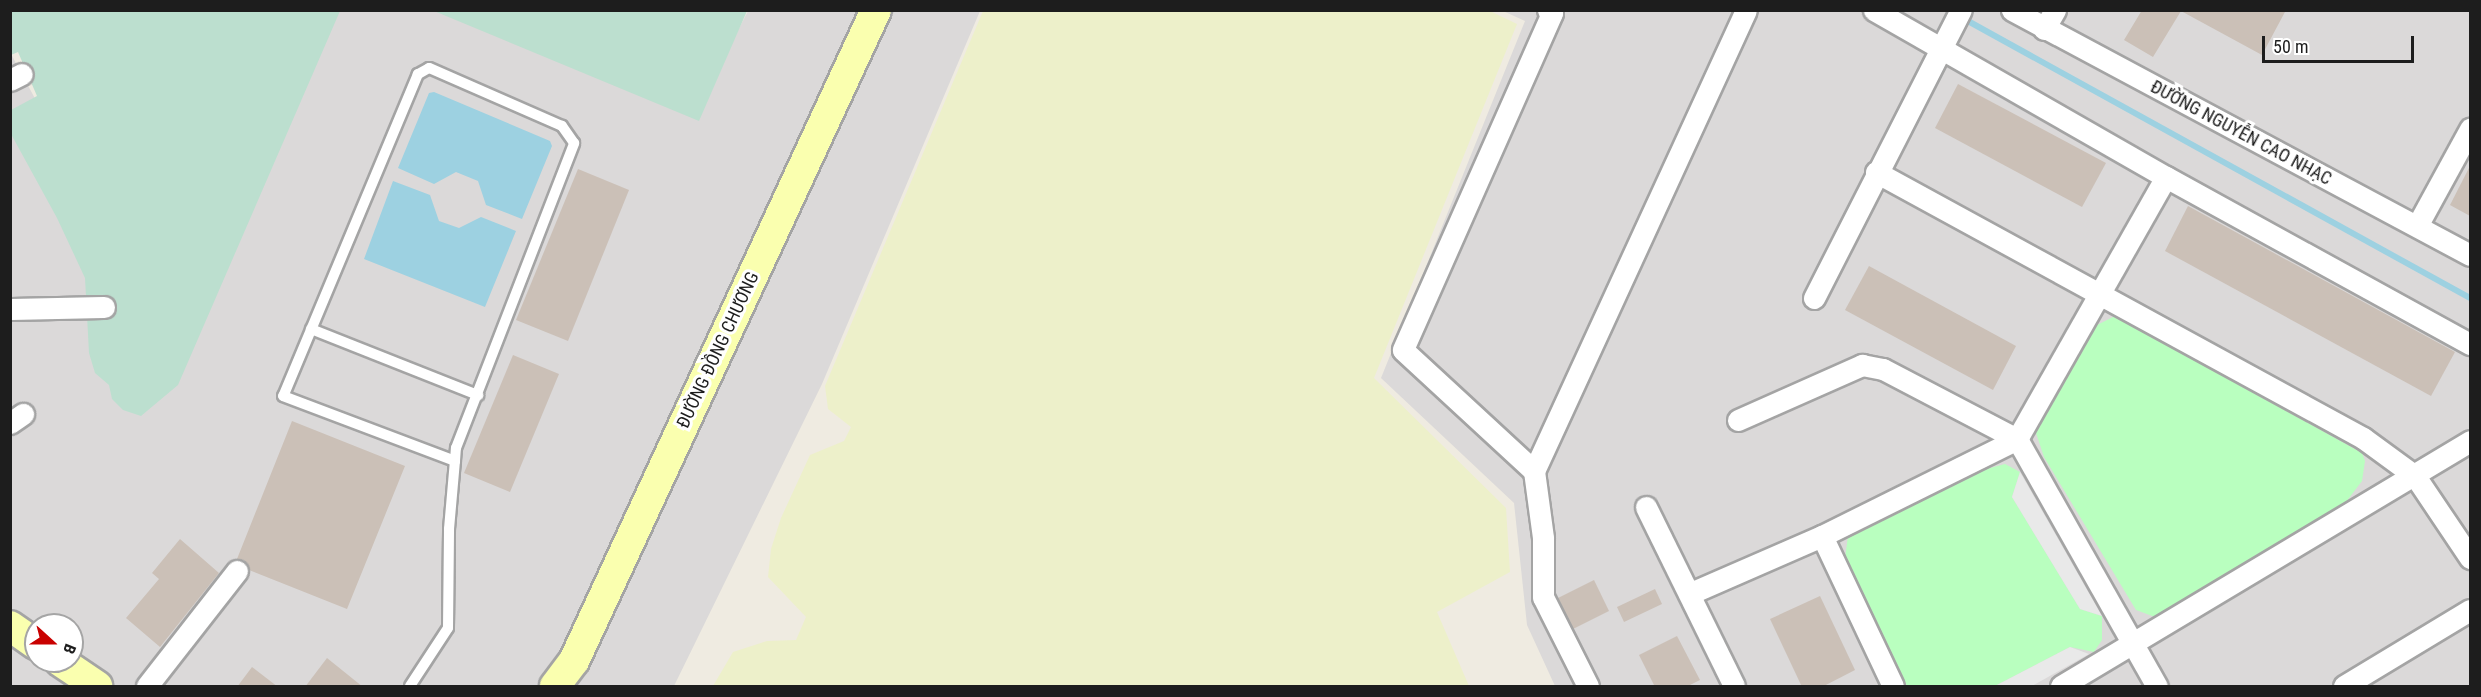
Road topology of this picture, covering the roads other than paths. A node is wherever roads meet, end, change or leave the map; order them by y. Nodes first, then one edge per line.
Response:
1 (876, 10) edge
2 (1746, 10) edge
3 (1874, 10) edge
4 (1961, 10) edge
5 (2012, 10) edge
6 (1551, 11) edge
7 (2050, 20) edge
8 (1943, 44) junction
9 (2470, 129) edge
10 (1876, 172) junction
11 (2166, 177) junction
12 (2416, 226) junction
13 (2470, 255) edge
14 (2100, 294) junction
15 (1814, 298) dead end
16 (104, 308) dead end
17 (10, 309) edge
18 (311, 329) junction
19 (2470, 344) edge
20 (478, 395) junction
21 (1738, 420) dead end
22 (2017, 439) junction
23 (2470, 441) edge
24 (455, 461) junction
25 (1534, 471) junction
26 (2415, 476) junction
27 (1646, 507) dead end
28 (1822, 536) junction
29 (2470, 558) edge
30 (237, 571) dead end
31 (1691, 593) junction
32 (2470, 610) edge
33 (10, 626) edge
34 (2470, 627) edge
35 (24, 636) edge
36 (2133, 644) junction
37 (77, 673) edge
38 (97, 687) edge
39 (147, 687) edge
40 (410, 687) edge
41 (555, 687) edge
42 (1588, 687) edge
43 (1734, 687) edge
44 (1893, 687) edge
45 (2061, 687) edge
46 (2157, 687) edge
47 (2344, 687) edge
48 (2372, 687) edge

1 - 41 street, ĐƯỜNG ĐỒNG CHƯƠNG
2 - 25 street
3 - 8 street
4 - 8 street
5 - 7 street, ĐƯỜNG NGUYỄN CAO NHẠC
6 - 25 street
7 - 12 street, ĐƯỜNG NGUYỄN CAO NHẠC
8 - 10 street
8 - 11 street
9 - 12 street
10 - 14 street
10 - 15 street
11 - 14 street
11 - 19 street
12 - 13 street, ĐƯỜNG NGUYỄN CAO NHẠC
14 - 22 street
14 - 26 street
16 - 17 street
18 - 20 lane
18 - 20 lane
18 - 24 lane
20 - 24 lane
21 - 22 street
22 - 28 street
22 - 36 street
23 - 26 street
24 - 40 lane
25 - 42 street
26 - 29 street
26 - 36 street
27 - 31 street
28 - 31 street
28 - 44 street
30 - 39 street
31 - 43 street
32 - 47 street
33 - 35 street
34 - 48 street
36 - 45 street
36 - 46 street
37 - 38 street

